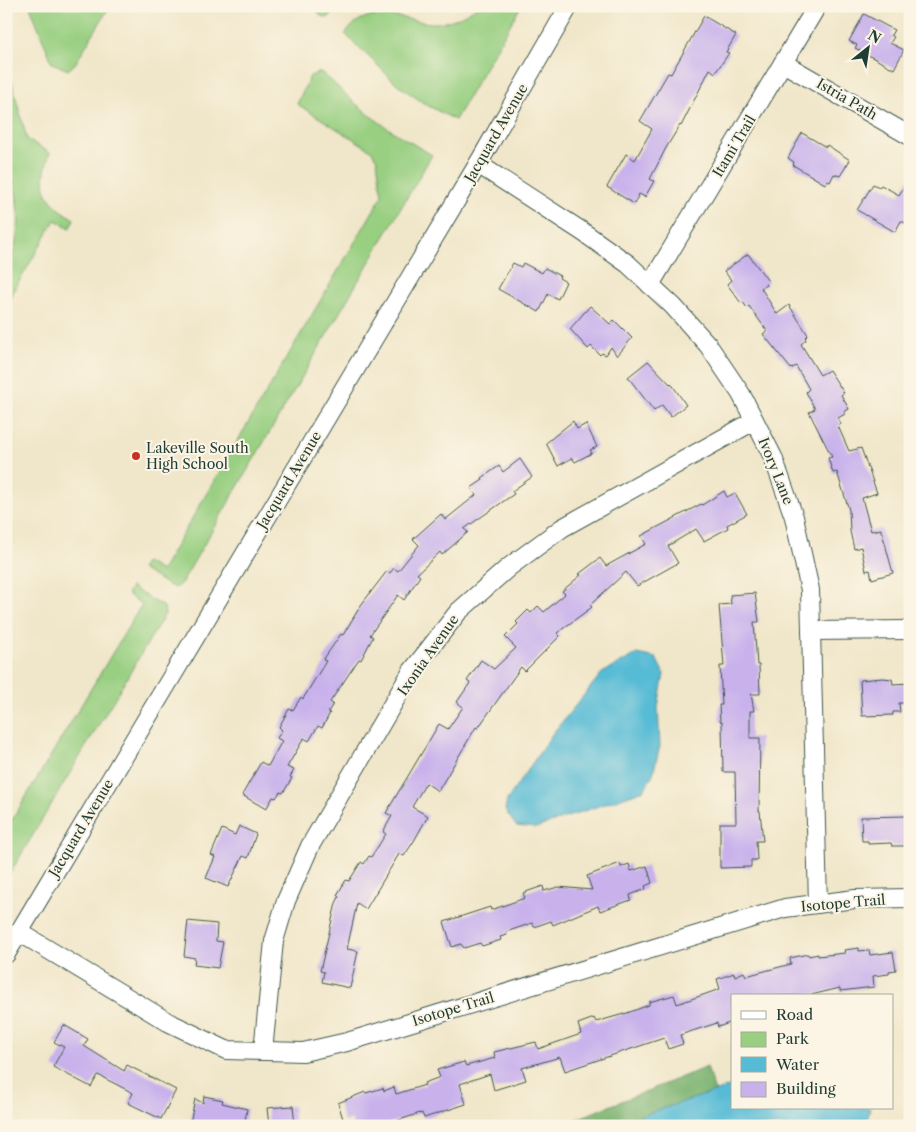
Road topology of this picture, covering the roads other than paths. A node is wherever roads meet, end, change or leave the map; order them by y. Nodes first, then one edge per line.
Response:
1 (570, 6) edge
2 (817, 6) edge
3 (783, 63) junction
4 (910, 136) edge
5 (478, 164) junction
6 (650, 285) junction
7 (754, 420) junction
8 (910, 630) edge
9 (811, 631) junction
10 (910, 898) edge
11 (818, 904) junction
12 (19, 932) junction
13 (6, 954) edge
14 (263, 1051) junction

1 - 5 street, Jacquard Avenue
2 - 3 street, Itami Trail
3 - 4 street, Istria Path
3 - 6 street, Itami Trail
5 - 6 street, Ivory Lane
5 - 12 street, Jacquard Avenue
6 - 7 street, Ivory Lane
7 - 9 street, Ivory Lane
7 - 14 street, Ixonia Avenue
8 - 9 street
9 - 11 street, Ivory Lane
10 - 11 street, Isotope Trail
11 - 14 street, Isotope Trail
12 - 13 street, Jacquard Avenue
12 - 14 street, Isotope Trail

